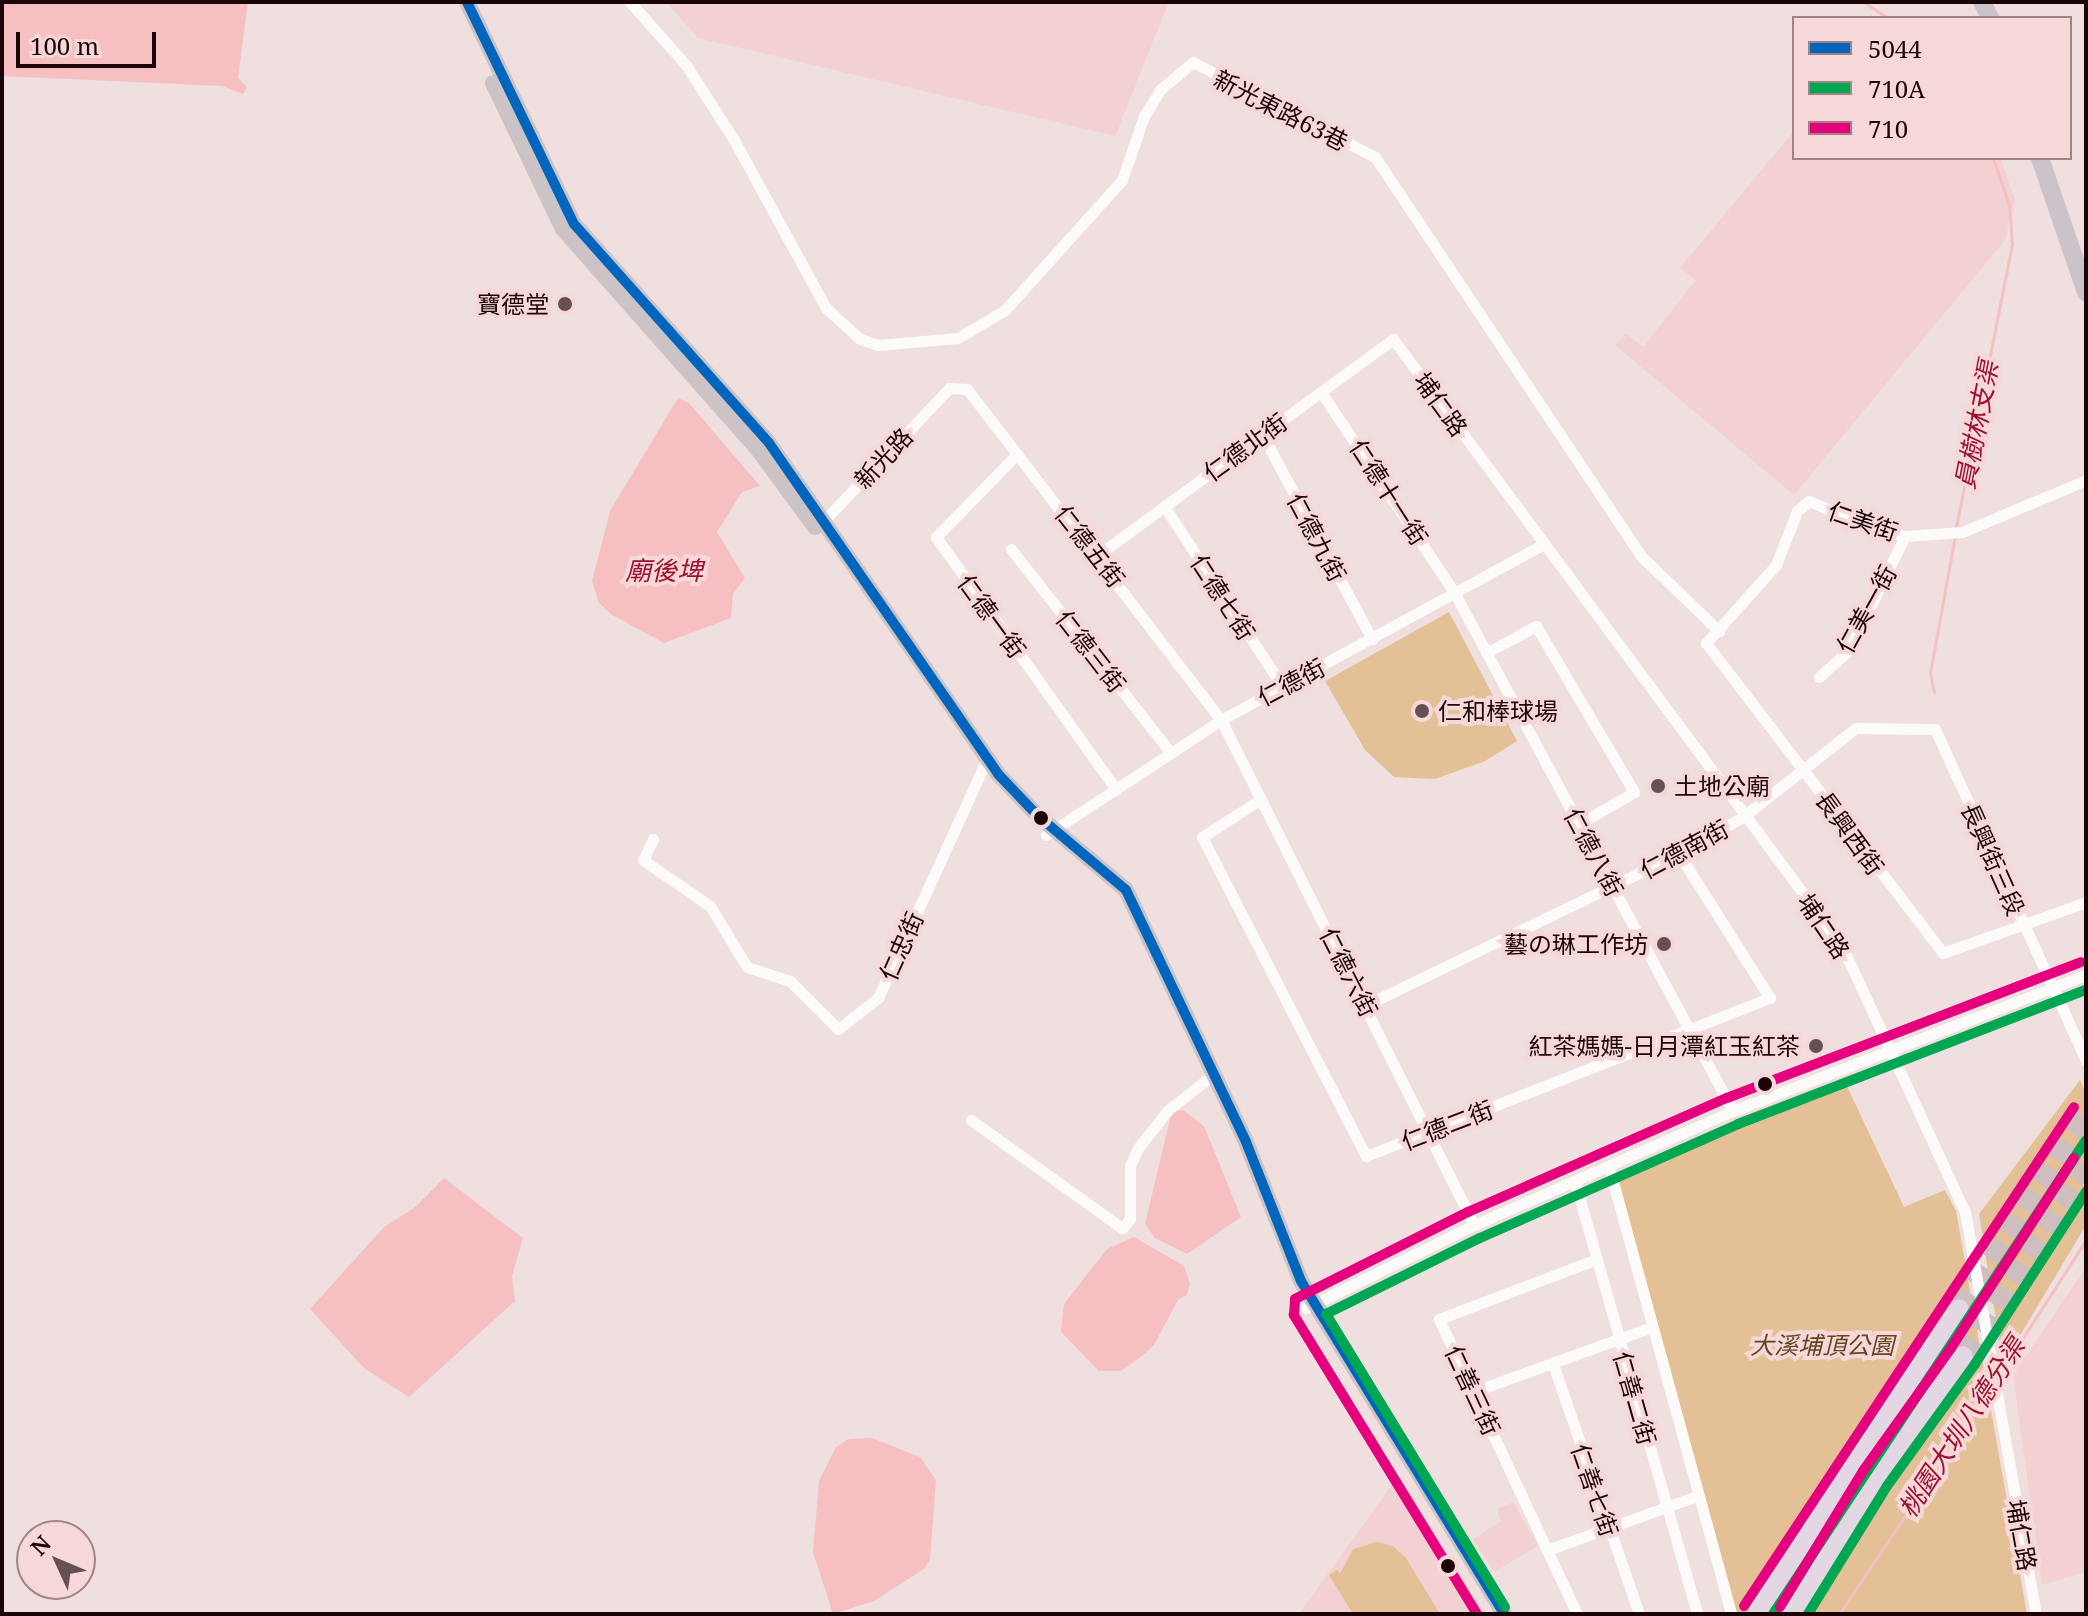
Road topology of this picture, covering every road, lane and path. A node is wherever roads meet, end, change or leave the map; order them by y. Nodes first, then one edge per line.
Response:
1 (466, 2) edge
2 (630, 2) edge
3 (2041, 160) edge
4 (2052, 160) edge
5 (2086, 256) edge
6 (2086, 292) edge
7 (1393, 339) joint
8 (949, 388) joint
9 (1321, 392) junction
10 (1262, 434) junction
11 (1017, 454) junction
12 (2086, 480) edge
13 (1164, 506) junction
14 (820, 525) junction
15 (1905, 536) junction
16 (1544, 544) junction
17 (1011, 549) dead end
18 (1098, 555) junction
19 (1455, 594) junction
20 (1719, 631) junction
21 (1372, 639) junction
22 (1706, 643) joint
23 (1486, 653) junction
24 (1819, 677) dead end
25 (1283, 687) junction
26 (1221, 720) junction
27 (1856, 728) joint
28 (1171, 753) junction
29 (986, 765) junction
30 (1803, 769) junction
31 (1116, 789) junction
32 (1261, 799) junction
33 (1744, 816) junction
34 (1579, 824) junction
35 (1051, 832) junction
36 (653, 839) dead end
37 (1679, 854) junction
38 (1613, 886) junction
39 (2086, 902) edge
40 (2024, 927) junction
41 (2086, 975) edge
42 (2054, 988) junction
43 (1366, 1005) junction
44 (1691, 1031) junction
45 (1893, 1051) junction
46 (2086, 1061) edge
47 (1205, 1081) junction
48 (1733, 1111) junction
49 (971, 1120) dead end
50 (1430, 1131) junction
51 (1609, 1167) junction
52 (1575, 1182) junction
53 (1474, 1225) junction
54 (1597, 1259) junction
55 (1310, 1305) junction
56 (1959, 1310) tunnel mouth
57 (1652, 1327) junction
58 (1617, 1338) junction
59 (1963, 1356) tunnel mouth
60 (1553, 1364) junction
61 (1475, 1391) junction
62 (1697, 1496) junction
63 (1666, 1506) junction
64 (1607, 1528) junction
65 (1547, 1550) junction
66 (1759, 1610) dead end
67 (1493, 1614) edge
68 (1504, 1614) edge
69 (1577, 1614) edge
70 (1639, 1614) edge
71 (1697, 1614) edge
72 (1731, 1614) edge
73 (1792, 1614) edge
74 (2036, 1614) edge

1 - 14 street
2 - 20 street, 新光東路63巷
3 - 6 main road
4 - 5 main road
7 - 9 street, 仁德北街
7 - 16 street, 埔仁路
8 - 11 street, 仁德五街
8 - 14 street, 新光路
9 - 10 street, 仁德北街
9 - 19 street, 仁德十一街
10 - 13 street, 仁德北街
10 - 21 street, 仁德九街
11 - 18 street, 仁德五街
11 - 31 street, 仁德一街
12 - 15 street, 仁美街
13 - 18 street, 仁德北街
13 - 25 street, 仁德七街
14 - 29 street
15 - 20 street, 仁美街
15 - 24 street, 仁美一街
16 - 19 street, 仁德街
16 - 33 street, 埔仁路
17 - 28 street, 仁德三街
18 - 26 street, 仁德五街
19 - 21 street, 仁德街
19 - 23 street, 仁德八街
20 - 22 street, 仁美街
21 - 25 street, 仁德街
22 - 30 street, 長興西街
23 - 34 street, 仁德八街
23 - 34 street
25 - 26 street, 仁德街
26 - 28 street, 仁德街
26 - 32 street, 仁德六街
27 - 30 street, 仁德南街
27 - 40 street, 長興街三段
28 - 31 street, 仁德街
29 - 35 street
29 - 36 street, 仁忠街
30 - 33 street, 仁德南街
30 - 40 street, 長興西街
31 - 35 street, 仁德街
32 - 43 street, 仁德六街
32 - 50 street, 仁德二街
33 - 37 street, 仁德南街
33 - 45 street, 埔仁路
34 - 38 street, 仁德八街
35 - 47 street
35 - 55 street
37 - 38 street, 仁德南街
37 - 44 street, 仁德二街
38 - 43 street, 仁德南街
38 - 44 street, 仁德八街
39 - 40 street
40 - 42 street, 長興街三段
41 - 42 street
42 - 45 street
42 - 46 street, 長興街三段
43 - 50 street, 仁德六街
44 - 48 street, 仁德八街
44 - 50 street, 仁德二街
45 - 48 street
45 - 74 street, 埔仁路
47 - 49 street
47 - 55 street
48 - 51 street
50 - 53 street, 仁德六街
51 - 52 street
51 - 57 street
52 - 53 street
52 - 54 street, 仁善二街
53 - 55 street
54 - 58 street, 仁善二街
54 - 61 street, 仁善三街
55 - 67 street
55 - 68 street
56 - 66 highway
57 - 58 street
57 - 62 street
58 - 60 street
58 - 63 street, 仁善二街
59 - 73 highway
60 - 61 street
60 - 64 street, 仁善七街
61 - 65 street, 仁善三街
62 - 63 street
62 - 72 street
63 - 64 street
63 - 71 street, 仁善二街
64 - 65 street
64 - 70 street, 仁善七街
65 - 69 street, 仁善三街

